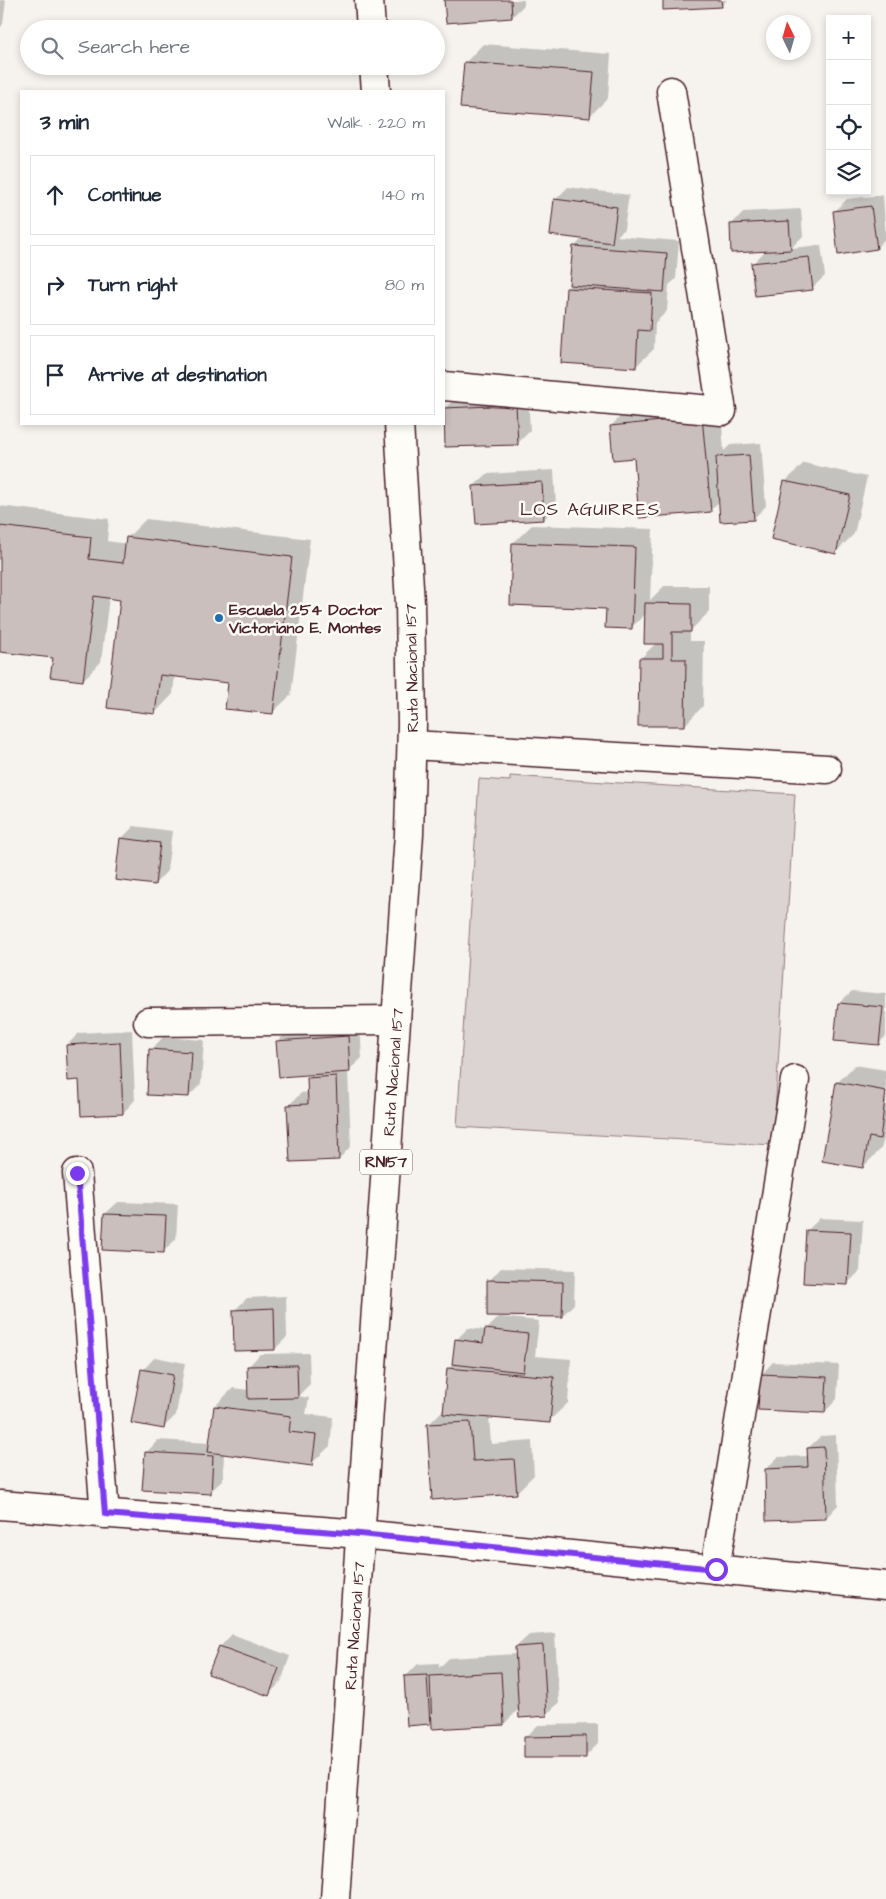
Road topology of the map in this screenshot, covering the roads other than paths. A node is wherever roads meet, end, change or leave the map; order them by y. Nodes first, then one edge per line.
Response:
1 (369, 0) edge
2 (370, 20) edge
3 (375, 75) edge
4 (376, 90) edge
5 (671, 91) dead end
6 (445, 386) edge
7 (399, 425) edge
8 (412, 745) junction
9 (827, 769) dead end
10 (396, 1020) junction
11 (148, 1022) dead end
12 (795, 1080) dead end
13 (77, 1173) dead end
14 (0, 1505) edge
15 (105, 1514) junction
16 (360, 1534) junction
17 (716, 1569) junction
18 (886, 1586) edge
19 (335, 1899) edge

1 - 2 main road
3 - 4 main road
5 - 6 main road
7 - 8 main road, Ruta Nacional 157 / RN157
8 - 9 main road
8 - 10 main road, Ruta Nacional 157 / RN157
10 - 11 main road
10 - 16 main road, Ruta Nacional 157 / RN157
12 - 17 main road
13 - 15 main road
14 - 15 main road
15 - 16 main road
16 - 17 main road
16 - 19 main road, Ruta Nacional 157 / RN157
17 - 18 main road

